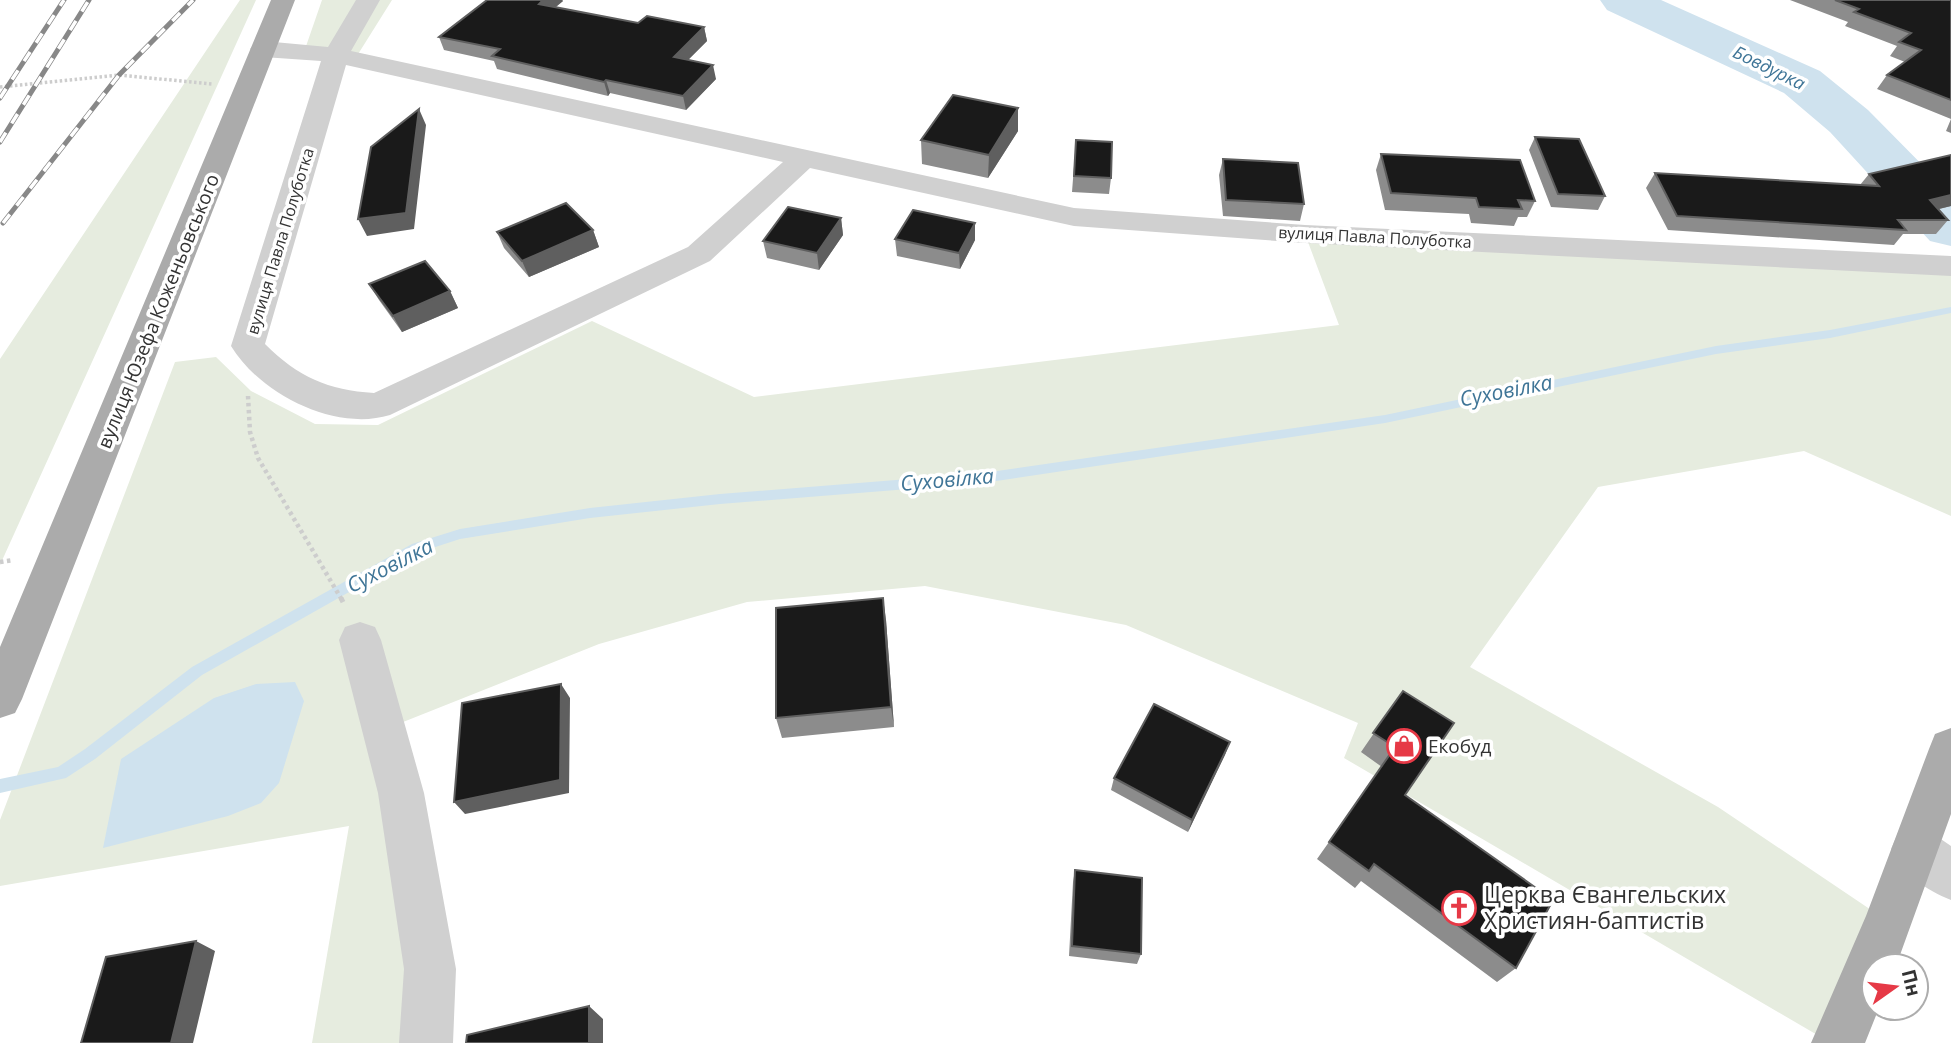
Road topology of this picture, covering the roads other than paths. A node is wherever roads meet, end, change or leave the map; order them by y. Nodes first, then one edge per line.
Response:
1 (283, 0) edge
2 (368, 0) edge
3 (263, 49) junction
4 (337, 55) junction
5 (805, 157) junction
6 (1951, 266) edge
7 (351, 620) road end
8 (0, 699) edge
9 (1951, 749) edge
10 (1933, 862) edge
11 (426, 1043) edge
12 (1838, 1043) edge

1 - 3 main road, вулиця Юзефа Коженьовського
2 - 4 street
3 - 4 street
3 - 8 main road, вулиця Юзефа Коженьовського
4 - 5 street, вулиця Павла Полуботка
4 - 5 street, вулиця Павла Полуботка
5 - 6 street, вулиця Павла Полуботка
7 - 11 street
9 - 10 main road
10 - 12 main road

